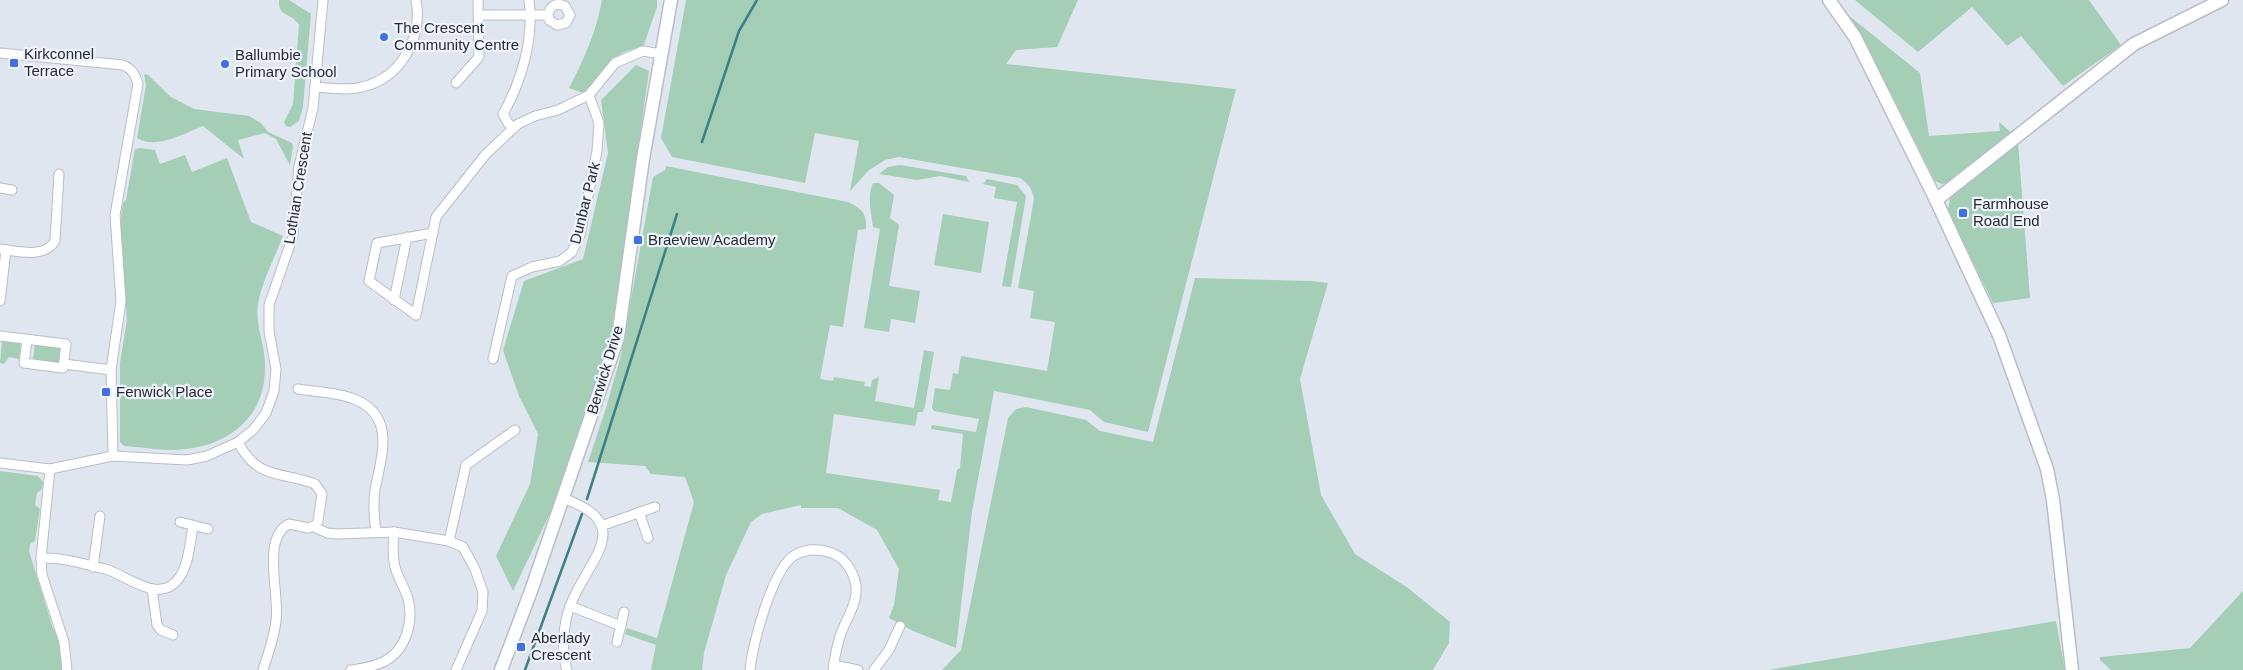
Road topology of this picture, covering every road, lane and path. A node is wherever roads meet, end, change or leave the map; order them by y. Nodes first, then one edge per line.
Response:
1 (323, 0) edge
2 (416, 0) edge
3 (478, 0) edge
4 (529, 0) edge
5 (671, 0) edge
6 (1829, 0) edge
7 (2222, 0) edge
8 (478, 15) junction
9 (531, 15) junction
10 (548, 15) dead end
11 (0, 53) edge
12 (662, 54) junction
13 (456, 83) dead end
14 (316, 87) junction
15 (590, 95) junction
16 (514, 128) junction
17 (59, 174) dead end
18 (0, 188) edge
19 (12, 190) dead end
20 (1936, 200) junction
21 (433, 232) junction
22 (407, 237) junction
23 (3, 250) edge
24 (394, 300) junction
25 (0, 301) edge
26 (0, 336) edge
27 (27, 340) junction
28 (493, 359) dead end
29 (64, 364) junction
30 (112, 370) junction
31 (298, 389) dead end
32 (515, 430) dead end
33 (238, 442) junction
34 (114, 456) junction
35 (0, 463) edge
36 (50, 469) junction
37 (562, 498) junction
38 (656, 507) dead end
39 (639, 512) junction
40 (100, 516) dead end
41 (180, 522) dead end
42 (601, 526) junction
43 (193, 527) junction
44 (314, 527) junction
45 (208, 529) dead end
46 (376, 532) junction
47 (394, 532) junction
48 (648, 538) dead end
49 (450, 541) junction
50 (41, 558) junction
51 (93, 567) junction
52 (152, 589) junction
53 (570, 606) junction
54 (624, 612) dead end
55 (621, 626) junction
56 (900, 626) dead end
57 (173, 635) dead end
58 (616, 642) dead end
59 (833, 668) edge
60 (67, 670) edge
61 (263, 670) edge
62 (352, 670) edge
63 (456, 670) edge
64 (501, 670) edge
65 (567, 670) edge
66 (750, 670) edge
67 (858, 670) edge
68 (874, 670) edge
69 (2072, 670) edge

1 - 14 street, Lothian Crescent
2 - 14 street
3 - 8 street
4 - 9 street
5 - 12 street, Berwick Drive
6 - 20 street
7 - 20 street
8 - 9 street
8 - 13 street
9 - 10 street
9 - 16 street
11 - 30 street
12 - 15 street
12 - 37 street, Berwick Drive
14 - 33 street, Lothian Crescent
15 - 16 street
15 - 28 street, Dunbar Park
16 - 21 street
17 - 23 street
18 - 19 street
20 - 69 street
21 - 22 street
21 - 24 street
22 - 24 street
22 - 24 street
23 - 25 street
26 - 27 street
27 - 29 street
27 - 29 street
29 - 30 street
30 - 34 street
31 - 46 street
32 - 49 street
33 - 34 street, Lothian Crescent
33 - 44 street
34 - 36 street, Lothian Crescent
35 - 36 street, Lothian Crescent
36 - 50 street
37 - 42 street
37 - 64 street, Berwick Drive
38 - 39 street
39 - 42 street
39 - 48 street
40 - 51 street
41 - 43 street
42 - 53 street
43 - 45 street
43 - 52 street
44 - 46 street
44 - 61 street
46 - 47 street
47 - 49 street
47 - 62 street
49 - 63 street
50 - 51 street
50 - 60 street
51 - 52 street
52 - 57 street
53 - 55 street
53 - 65 street
54 - 55 street
55 - 58 street
56 - 68 street
59 - 66 street
59 - 67 street

